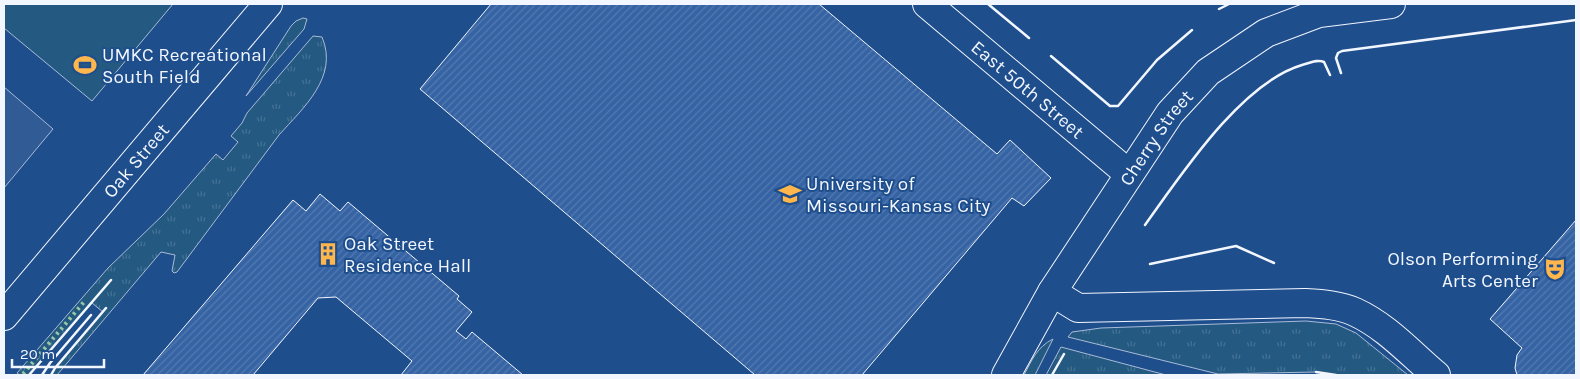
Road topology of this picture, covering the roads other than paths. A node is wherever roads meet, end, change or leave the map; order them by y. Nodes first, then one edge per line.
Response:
1 (268, 4) edge
2 (927, 4) edge
3 (1391, 4) edge
4 (1130, 174) junction
5 (1052, 292) junction
6 (4, 316) edge
7 (1006, 375) edge
8 (1436, 375) edge

1 - 6 street, Oak Street
2 - 4 street, East 50th Street
3 - 4 street, Cherry Street
4 - 5 street, Cherry Street
5 - 7 street, Cherry Street
5 - 8 street

